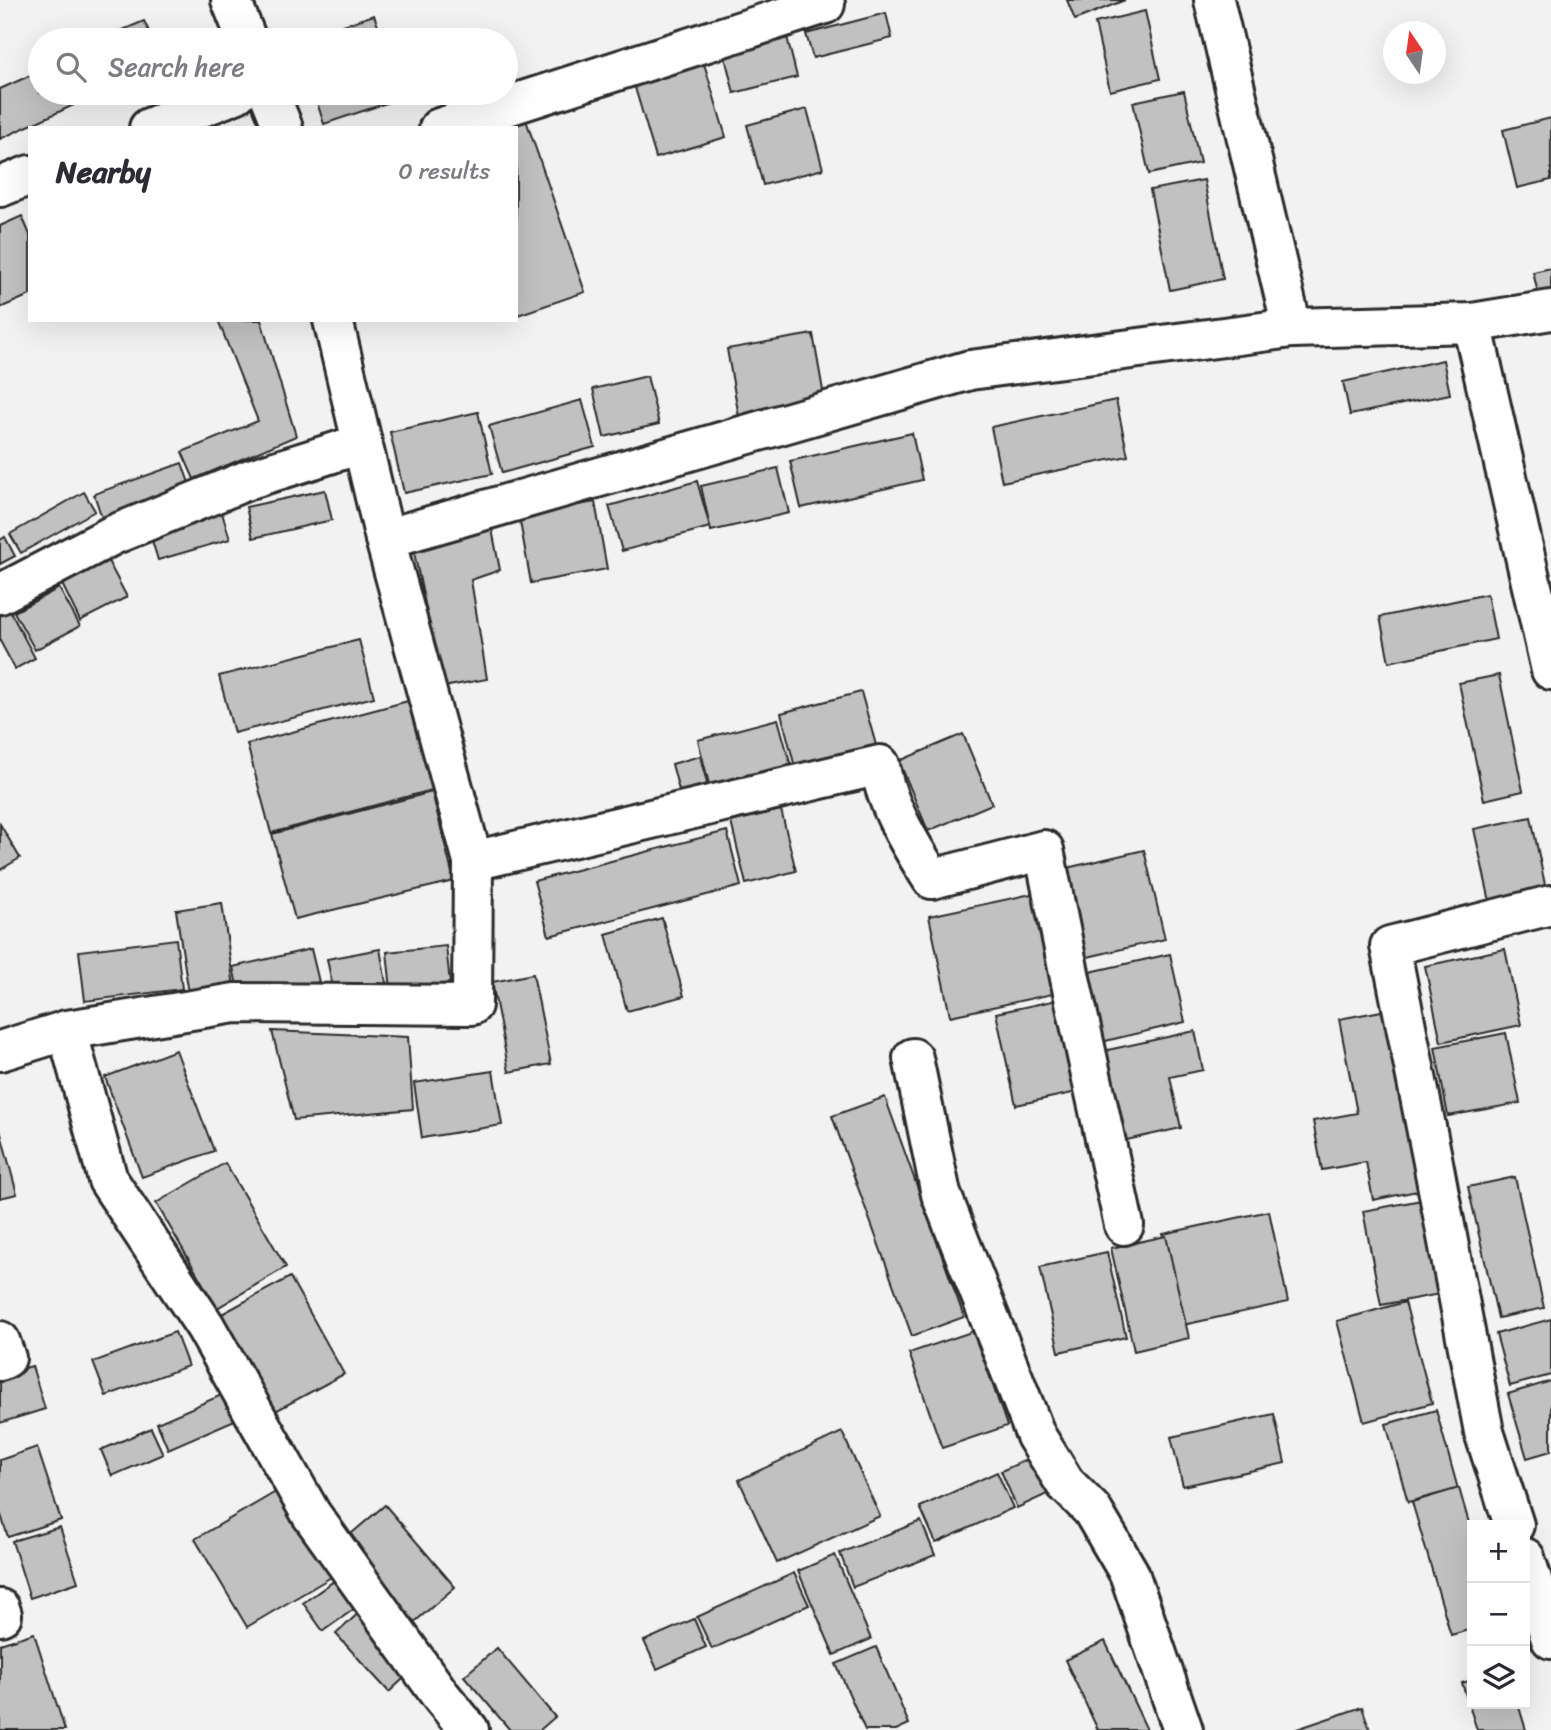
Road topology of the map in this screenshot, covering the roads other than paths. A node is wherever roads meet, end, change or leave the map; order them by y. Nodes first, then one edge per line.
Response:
1 (231, 0) edge
2 (1214, 0) edge
3 (825, 5) dead end
4 (242, 28) edge
5 (518, 103) edge
6 (207, 105) edge
7 (274, 105) edge
8 (511, 105) edge
9 (154, 126) edge
10 (282, 126) edge
11 (445, 126) edge
12 (28, 176) edge
13 (0, 187) edge
14 (1551, 310) edge
15 (333, 322) edge
16 (1472, 323) junction
17 (1292, 328) junction
18 (361, 444) junction
19 (385, 539) junction
20 (0, 594) edge
21 (1551, 670) edge
22 (473, 861) junction
23 (1551, 905) edge
24 (67, 1030) junction
25 (0, 1051) edge
26 (913, 1058) dead end
27 (1125, 1225) dead end
28 (0, 1341) edge
29 (0, 1361) edge
30 (1512, 1520) edge
31 (1530, 1574) edge
32 (0, 1609) edge
33 (0, 1616) edge
34 (1551, 1639) edge
35 (469, 1730) edge
36 (1183, 1730) edge

1 - 4 street
2 - 17 street
3 - 5 street
6 - 9 street
7 - 10 street
8 - 11 street
12 - 13 street
14 - 16 street
15 - 18 street
16 - 17 street
16 - 21 street
17 - 19 street
18 - 19 street
18 - 20 street
19 - 22 street
22 - 24 street
22 - 27 street
23 - 30 street
24 - 25 street
24 - 35 street
26 - 36 street
28 - 29 street
31 - 34 street
32 - 33 street

